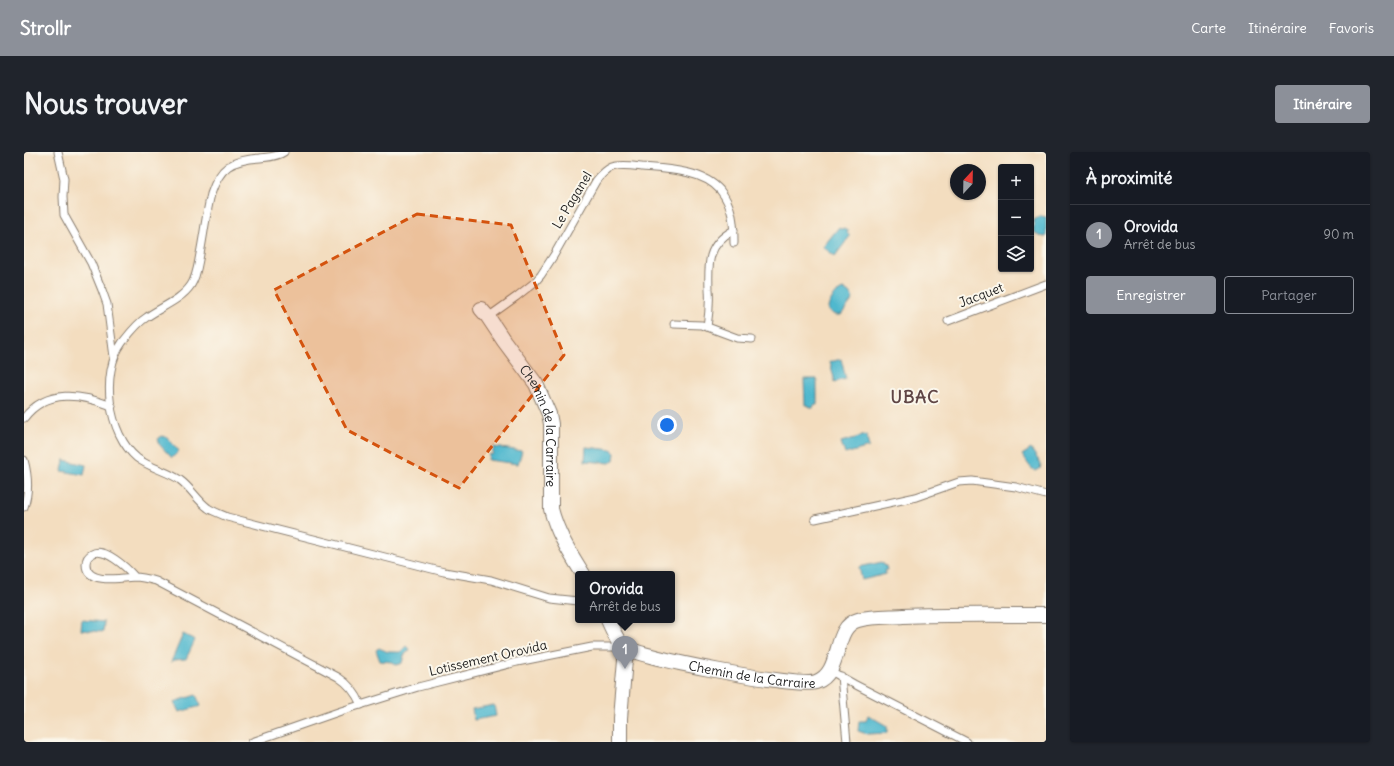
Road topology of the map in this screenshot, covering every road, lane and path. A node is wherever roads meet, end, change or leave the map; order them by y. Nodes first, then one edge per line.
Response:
1 (58, 152) edge
2 (284, 152) edge
3 (734, 230) junction
4 (734, 243) dead end
5 (1046, 284) edge
6 (485, 313) joint
7 (948, 321) dead end
8 (674, 324) dead end
9 (707, 327) junction
10 (752, 340) dead end
11 (114, 357) junction
12 (112, 406) junction
13 (24, 418) edge
14 (24, 460) edge
15 (1046, 494) edge
16 (24, 507) edge
17 (815, 519) dead end
18 (581, 571) edge
19 (135, 577) junction
20 (575, 601) edge
21 (1046, 615) edge
22 (610, 623) edge
23 (625, 647) junction
24 (835, 673) junction
25 (360, 705) junction
26 (252, 742) edge
27 (620, 742) edge
28 (847, 742) edge
29 (967, 742) edge

1 - 11 lane
2 - 11 lane
3 - 4 lane, Le Paganel
3 - 6 lane, Le Paganel
3 - 9 lane
5 - 7 lane, Jacquet
6 - 18 street, Chemin de la Carraire
8 - 9 lane
9 - 10 lane
11 - 12 lane
12 - 13 lane
12 - 20 lane
14 - 16 lane
15 - 17 lane
19 - 19 lane
19 - 25 lane
21 - 24 street, Chemin de la Carraire
22 - 23 street
23 - 24 street, Chemin de la Carraire
23 - 25 lane, Lotissement Orovida
23 - 27 street
24 - 28 lane
24 - 29 lane
25 - 26 lane, Lotissement Orovida

